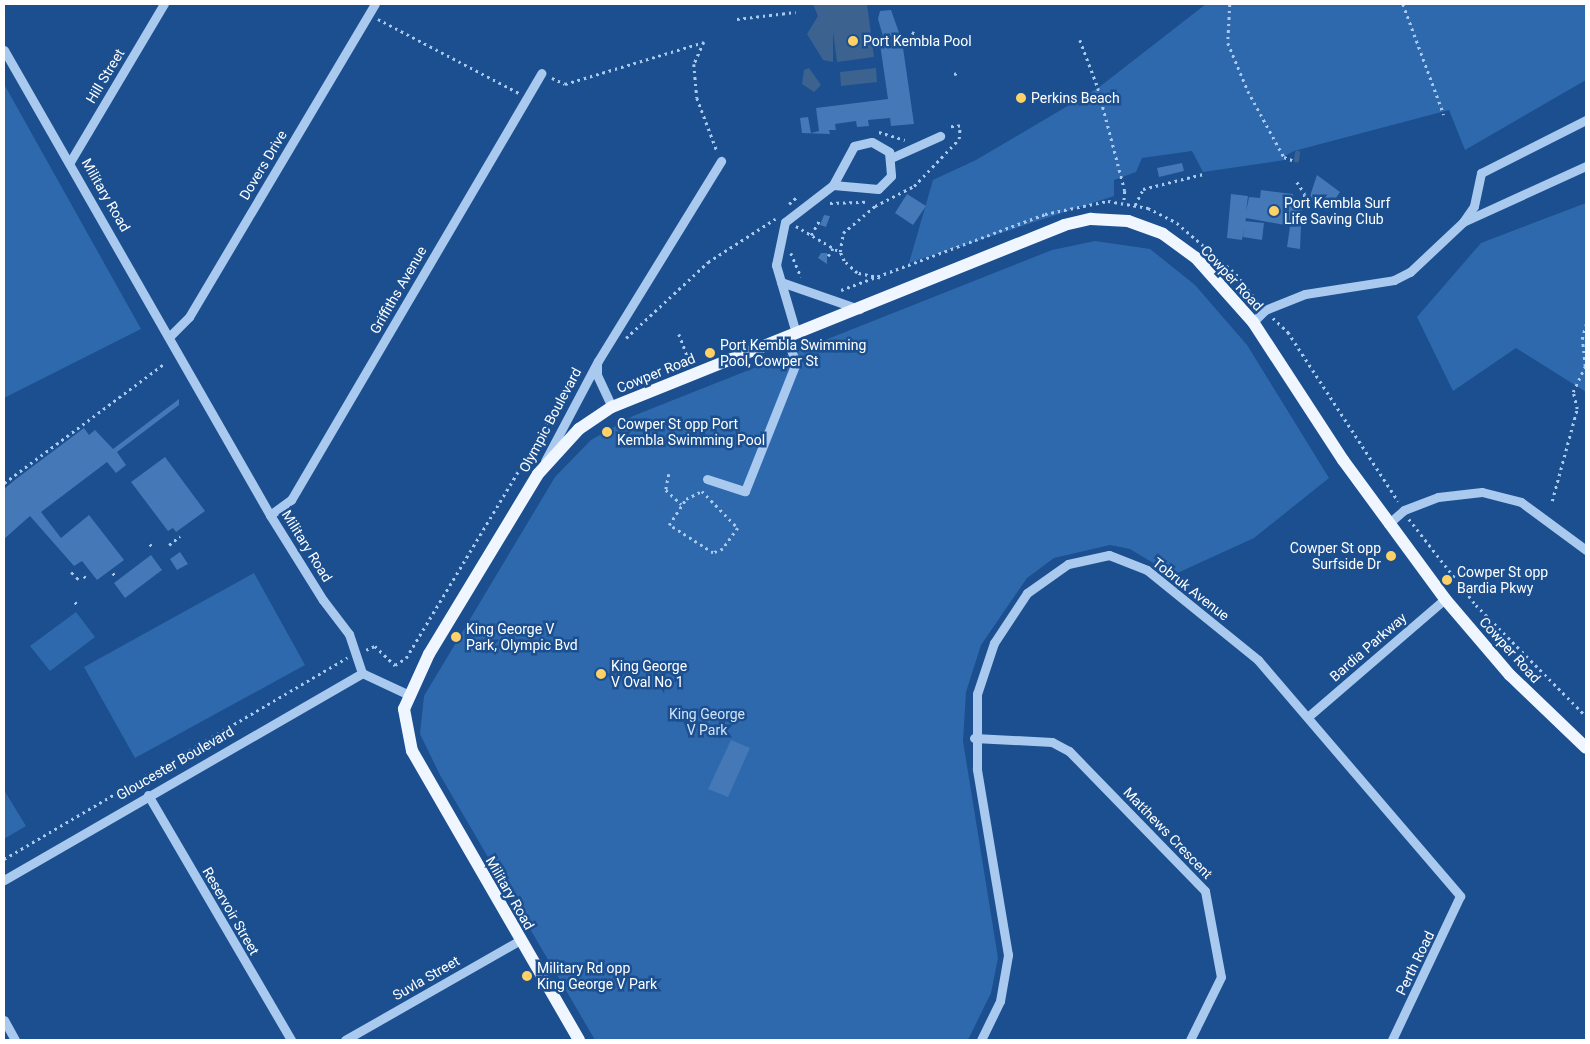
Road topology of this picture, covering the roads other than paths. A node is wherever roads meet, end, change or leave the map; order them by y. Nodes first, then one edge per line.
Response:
1 (164, 4) edge
2 (375, 4) edge
3 (4, 50) edge
4 (542, 73) road end
5 (1586, 120) edge
6 (940, 136) dead end
7 (891, 158) junction
8 (721, 161) road end
9 (70, 162) junction
10 (1586, 166) edge
11 (833, 185) junction
12 (1463, 222) junction
13 (781, 282) junction
14 (859, 309) junction
15 (1253, 322) junction
16 (791, 335) junction
17 (170, 336) junction
18 (598, 361) junction
19 (612, 407) junction
20 (538, 474) junction
21 (707, 480) dead end
22 (270, 515) junction
23 (1388, 524) junction
24 (1586, 550) edge
25 (1445, 599) junction
26 (362, 673) junction
27 (407, 694) junction
28 (1310, 715) junction
29 (974, 738) junction
30 (1586, 748) edge
31 (148, 795) junction
32 (4, 880) edge
33 (1460, 896) joint
34 (520, 940) junction
35 (4, 1020) edge
36 (15, 1040) edge
37 (291, 1040) edge
38 (345, 1040) edge
39 (579, 1040) edge
40 (981, 1040) edge
41 (1190, 1040) edge
42 (1392, 1040) edge

1 - 9 street, Hill Street
2 - 17 street, Dovers Drive
3 - 9 street, Military Road
4 - 22 street, Griffiths Avenue
5 - 12 street
6 - 7 street
7 - 11 street
7 - 11 street
8 - 18 street, Olympic Boulevard
9 - 17 street, Military Road
10 - 12 street
11 - 13 street
12 - 15 street
13 - 14 street
13 - 16 street
14 - 15 main road, Cowper Road
14 - 16 main road, Cowper Road
15 - 23 main road, Cowper Road
16 - 19 main road, Cowper Road
16 - 21 street
17 - 22 street, Military Road
18 - 19 street
18 - 20 street, Olympic Boulevard
19 - 20 main road, Cowper Road
20 - 27 main road, Olympic Boulevard
22 - 26 street, Military Road
23 - 24 street
23 - 25 main road, Cowper Road
25 - 28 street, Bardia Parkway
25 - 30 main road, Cowper Road
26 - 27 street
26 - 31 street, Gloucester Boulevard
27 - 34 main road, Military Road
28 - 29 street, Tobruk Avenue
28 - 33 street, Tobruk Avenue
29 - 40 street, Tobruk Avenue
29 - 41 street, Matthews Crescent
31 - 32 street, Gloucester Boulevard
31 - 37 street, Reservoir Street
33 - 42 street, Perth Road
34 - 38 street, Suvla Street
34 - 39 main road, Military Road
35 - 36 street

